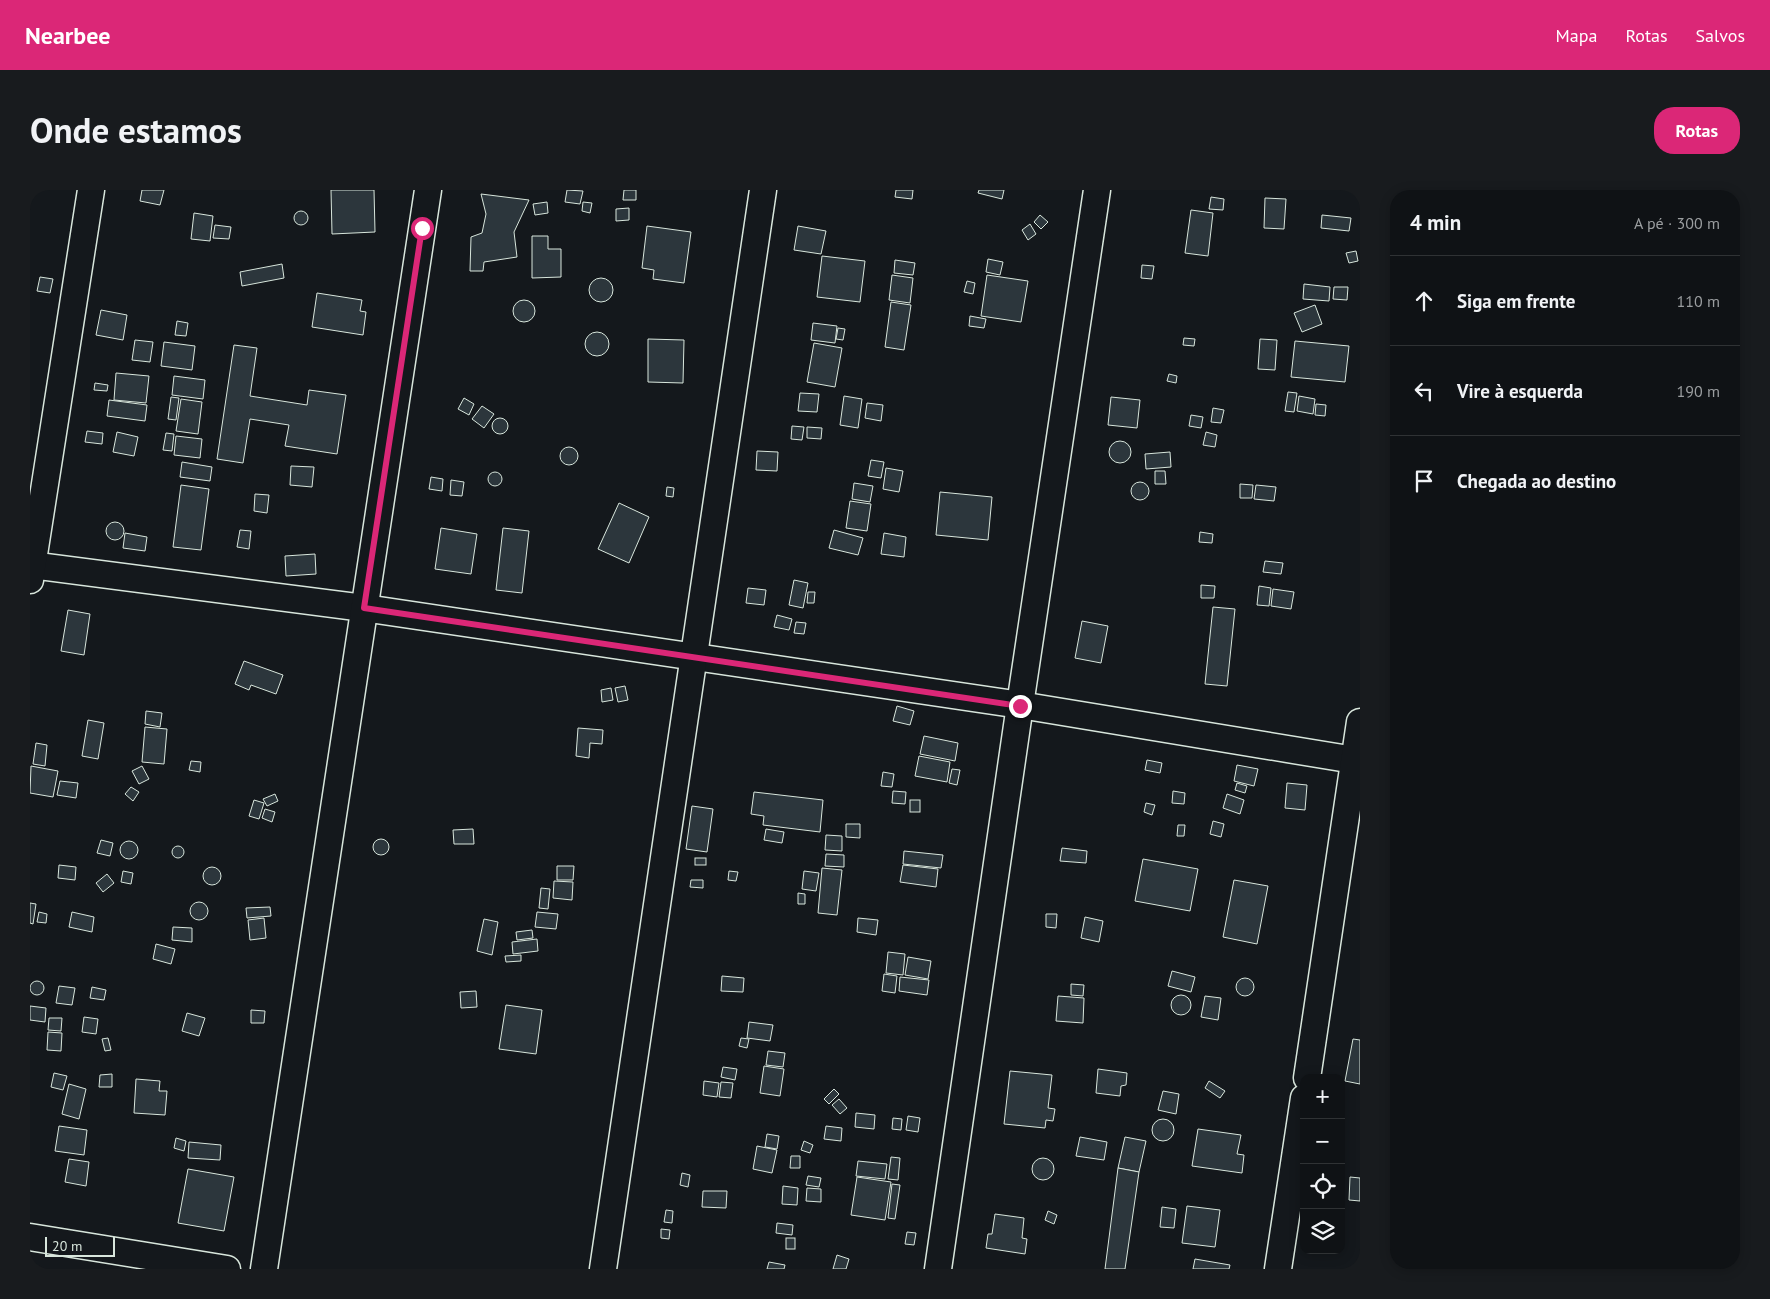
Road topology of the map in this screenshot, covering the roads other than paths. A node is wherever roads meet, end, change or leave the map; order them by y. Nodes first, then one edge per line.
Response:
1 (90, 190) edge
2 (428, 190) edge
3 (763, 190) edge
4 (1097, 190) edge
5 (31, 570) edge
6 (364, 608) junction
7 (693, 658) junction
8 (1020, 706) junction
9 (1360, 722) edge
10 (1357, 760) edge
11 (1308, 1074) edge
12 (1301, 1119) edge
13 (30, 1237) edge
14 (227, 1269) edge
15 (264, 1269) edge
16 (603, 1269) edge
17 (938, 1269) edge
18 (1278, 1269) edge

1 - 5 street
2 - 6 street
3 - 7 street
4 - 8 street
5 - 6 street
6 - 7 street
6 - 15 street
7 - 8 street
7 - 16 street
8 - 10 street
8 - 17 street
9 - 10 street
10 - 11 street
12 - 18 street
13 - 14 street

